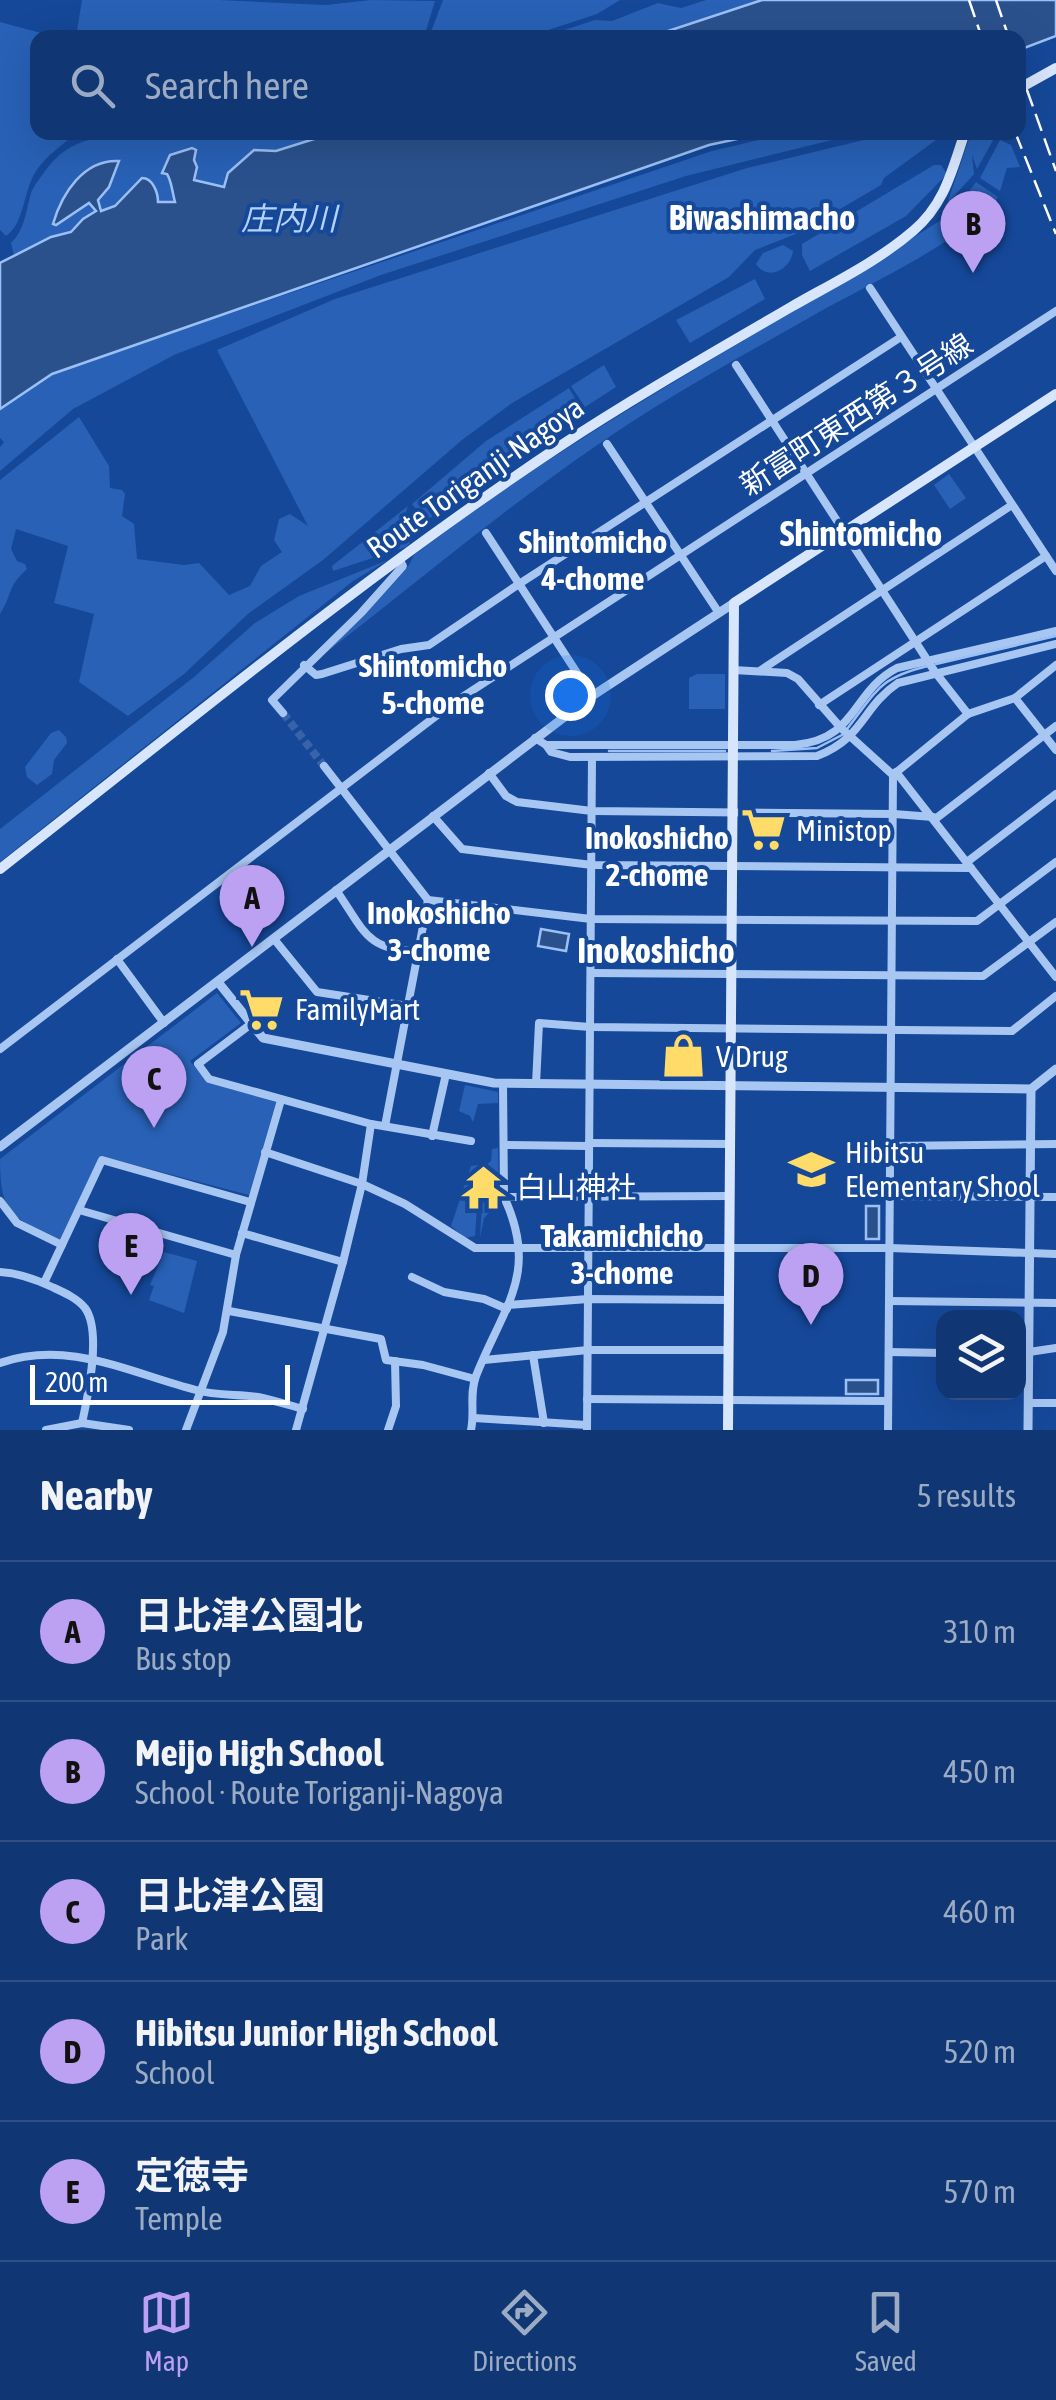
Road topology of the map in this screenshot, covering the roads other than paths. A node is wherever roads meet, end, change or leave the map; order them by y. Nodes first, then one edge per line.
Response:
1 (1056, 68) edge
2 (1026, 85) edge
3 (962, 140) edge
4 (870, 288) dead end
5 (1056, 310) edge
6 (901, 337) junction
7 (736, 365) dead end
8 (935, 388) junction
9 (1056, 394) edge
10 (772, 420) junction
11 (607, 444) dead end
12 (974, 447) junction
13 (806, 473) junction
14 (645, 502) junction
15 (1012, 504) junction
16 (844, 532) junction
17 (486, 533) dead end
18 (680, 555) junction
19 (1046, 556) junction
20 (399, 559) junction
21 (1056, 571) edge
22 (519, 584) junction
23 (882, 590) junction
24 (734, 603) junction
25 (718, 614) junction
26 (1056, 631) edge
27 (554, 638) junction
28 (916, 643) junction
29 (1056, 644) edge
30 (929, 661) junction
31 (1056, 665) edge
32 (304, 666) junction
33 (734, 670) junction
34 (760, 670) junction
35 (934, 672) junction
36 (592, 696) junction
37 (1015, 698) junction
38 (820, 705) junction
39 (282, 714) dead end
40 (968, 714) junction
41 (1056, 726) edge
42 (846, 733) junction
43 (1043, 734) junction
44 (535, 738) junction
45 (546, 745) junction
46 (1056, 750) edge
47 (733, 752) junction
48 (592, 756) junction
49 (324, 766) tunnel mouth
50 (489, 773) junction
51 (895, 774) junction
52 (343, 788) junction
53 (1056, 794) edge
54 (592, 811) junction
55 (732, 812) junction
56 (894, 814) junction
57 (433, 816) junction
58 (933, 818) junction
59 (389, 849) junction
60 (1056, 862) edge
61 (592, 865) junction
62 (969, 865) junction
63 (732, 866) junction
64 (893, 867) junction
65 (0, 869) edge
66 (336, 890) junction
67 (428, 900) junction
68 (1000, 905) junction
69 (591, 919) junction
70 (732, 920) junction
71 (892, 921) junction
72 (1056, 922) edge
73 (274, 939) junction
74 (1030, 942) junction
75 (418, 951) junction
76 (117, 959) junction
77 (590, 973) junction
78 (731, 974) junction
79 (892, 976) junction
80 (1056, 976) edge
81 (218, 982) junction
82 (1056, 996) edge
83 (408, 1006) junction
84 (164, 1022) junction
85 (251, 1024) junction
86 (590, 1028) junction
87 (731, 1028) junction
88 (892, 1030) junction
89 (0, 1049) edge
90 (397, 1064) junction
91 (1056, 1069) edge
92 (446, 1074) junction
93 (503, 1084) junction
94 (536, 1084) junction
95 (590, 1084) junction
96 (730, 1086) junction
97 (892, 1088) junction
98 (1030, 1089) junction
99 (280, 1100) junction
100 (371, 1124) junction
101 (385, 1126) junction
102 (432, 1136) junction
103 (471, 1142) dead end
104 (590, 1144) junction
105 (730, 1144) junction
106 (1056, 1144) edge
107 (504, 1146) junction
108 (891, 1146) junction
109 (0, 1147) edge
110 (1030, 1147) junction
111 (265, 1152) junction
112 (362, 1184) junction
113 (589, 1195) junction
114 (730, 1196) junction
115 (890, 1196) junction
116 (504, 1197) junction
117 (1056, 1197) edge
118 (1030, 1198) junction
119 (0, 1201) edge
120 (250, 1202) junction
121 (79, 1210) junction
122 (242, 1234) junction
123 (62, 1245) junction
124 (589, 1247) junction
125 (518, 1248) junction
126 (729, 1248) junction
127 (890, 1248) junction
128 (1030, 1251) junction
129 (1056, 1254) edge
130 (236, 1255) junction
131 (344, 1262) junction
132 (0, 1272) edge
133 (412, 1277) dead end
134 (44, 1283) junction
135 (588, 1299) junction
136 (729, 1300) junction
137 (889, 1301) junction
138 (1029, 1302) junction
139 (1056, 1303) edge
140 (507, 1307) junction
141 (229, 1311) junction
142 (326, 1328) junction
143 (1056, 1348) edge
144 (588, 1350) junction
145 (728, 1350) junction
146 (889, 1352) junction
147 (936, 1353) edge
148 (1026, 1354) edge
149 (533, 1355) junction
150 (92, 1357) junction
151 (484, 1360) junction
152 (395, 1361) junction
153 (0, 1362) edge
154 (475, 1379) junction
155 (200, 1392) junction
156 (587, 1399) junction
157 (728, 1400) junction
158 (888, 1401) junction
159 (1056, 1403) edge
160 (1028, 1404) junction
161 (303, 1409) junction
162 (474, 1418) junction
163 (544, 1422) junction
164 (78, 1426) edge
165 (587, 1428) edge
166 (46, 1430) edge
167 (130, 1430) edge
168 (186, 1430) edge
169 (296, 1430) edge
170 (388, 1430) edge
171 (471, 1430) edge
172 (728, 1430) edge
173 (888, 1430) edge
174 (1028, 1430) edge

1 - 2 main road
3 - 20 main road, Route Toriganji-Nagoya
4 - 6 street
5 - 8 street, 新富町東西第３号線
6 - 8 street
6 - 10 street
7 - 10 street
8 - 12 street
8 - 13 street, 新富町東西第３号線
9 - 12 main road
10 - 13 street
10 - 14 street
11 - 14 street
12 - 15 street
12 - 16 main road
13 - 16 street
13 - 18 street, 新富町東西第３号線
14 - 18 street
14 - 22 street
15 - 19 street
15 - 23 street
16 - 23 street
16 - 24 main road
17 - 22 street
18 - 25 street
18 - 27 street, 新富町東西第３号線
19 - 21 street
19 - 28 street
20 - 32 street
20 - 65 main road, Route Toriganji-Nagoya
22 - 27 street
22 - 32 street
23 - 28 street
23 - 34 street
24 - 25 street
24 - 33 main road
25 - 36 street
26 - 30 street
27 - 36 street
27 - 52 street, 新富町東西第３号線
28 - 30 street
28 - 38 street
29 - 35 street
30 - 35 street
30 - 42 street
31 - 37 street
32 - 39 street
33 - 34 street
33 - 47 main road
34 - 38 street
35 - 40 street
35 - 42 street
36 - 44 street
37 - 40 street
37 - 43 street
38 - 42 street
40 - 51 street
41 - 43 street
42 - 47 street
42 - 47 street
42 - 51 street
43 - 46 street
43 - 58 street
44 - 45 street
44 - 50 street
45 - 47 street
45 - 48 street
47 - 48 street
47 - 55 main road
48 - 54 street
49 - 52 street
50 - 54 street
50 - 57 street
51 - 56 street
51 - 58 street
52 - 59 street
52 - 76 street, 新富町東西第３号線
53 - 62 street
54 - 55 street
54 - 61 street
55 - 56 street
55 - 63 main road
56 - 58 street
56 - 64 street
57 - 59 street
57 - 61 street
58 - 62 street
59 - 66 street
59 - 67 street
60 - 68 street
61 - 63 street
61 - 69 street
62 - 64 street
62 - 68 street
63 - 64 street
63 - 70 main road
64 - 71 street
66 - 73 street
66 - 75 street
67 - 69 street
67 - 75 street
68 - 71 street
68 - 74 street
69 - 70 street
69 - 77 street
70 - 71 street
70 - 78 main road
71 - 79 street
72 - 74 street
73 - 81 street
73 - 83 street
74 - 79 street
74 - 80 street
75 - 83 street
76 - 84 street
76 - 89 street, 新富町東西第３号線
77 - 78 street
77 - 86 street
78 - 79 street
78 - 87 main road
79 - 88 street
81 - 84 street
81 - 85 street
82 - 88 street
83 - 90 street
84 - 109 street
85 - 90 street
85 - 99 street
86 - 87 street
86 - 94 street
86 - 95 street
87 - 88 street
87 - 96 main road
88 - 97 street
90 - 92 street
90 - 101 street
91 - 98 street
92 - 93 street
92 - 102 street
93 - 94 street
93 - 107 street
94 - 95 street
95 - 96 street
95 - 104 street
96 - 97 street
96 - 105 main road
97 - 98 street
97 - 108 street
98 - 110 street
99 - 100 street
99 - 111 street
100 - 101 street
100 - 112 street
101 - 102 street
102 - 103 street
104 - 105 street
104 - 107 street
104 - 113 street
105 - 114 main road
106 - 110 street
107 - 116 street
108 - 110 street
108 - 115 street
110 - 118 street
111 - 112 street
111 - 120 street
112 - 125 street
112 - 131 street
113 - 114 street
113 - 116 street
113 - 124 street
114 - 126 main road
115 - 118 street
115 - 127 street
116 - 125 street
117 - 118 street
118 - 128 street
119 - 123 street
120 - 121 street
120 - 122 street
121 - 123 street
121 - 130 street
122 - 130 street
122 - 131 street
123 - 134 street
124 - 125 street
124 - 126 street
124 - 135 street
125 - 140 street
126 - 127 street
126 - 136 main road
127 - 128 street
127 - 137 street
128 - 129 street
128 - 138 street
130 - 141 street
131 - 142 street
132 - 134 street
133 - 140 street
134 - 150 street
135 - 136 street
135 - 140 street
135 - 144 street
136 - 145 main road
137 - 138 street
137 - 146 street
138 - 139 street
138 - 148 street
140 - 151 street
141 - 142 street
141 - 155 street
142 - 152 street
142 - 161 street
143 - 148 street
144 - 145 street
144 - 149 street
144 - 156 street
145 - 157 main road
146 - 147 street
146 - 158 street
148 - 160 street
149 - 151 street
149 - 163 street
150 - 153 street
150 - 155 street
150 - 164 street
151 - 154 street
152 - 154 street
152 - 170 street
154 - 162 street
155 - 161 street
155 - 168 street
156 - 157 street
156 - 165 street
157 - 158 street
157 - 172 main road
158 - 173 street
159 - 160 street
160 - 174 street
161 - 169 street
162 - 163 street
162 - 171 street
163 - 165 street
164 - 166 street
164 - 167 street

